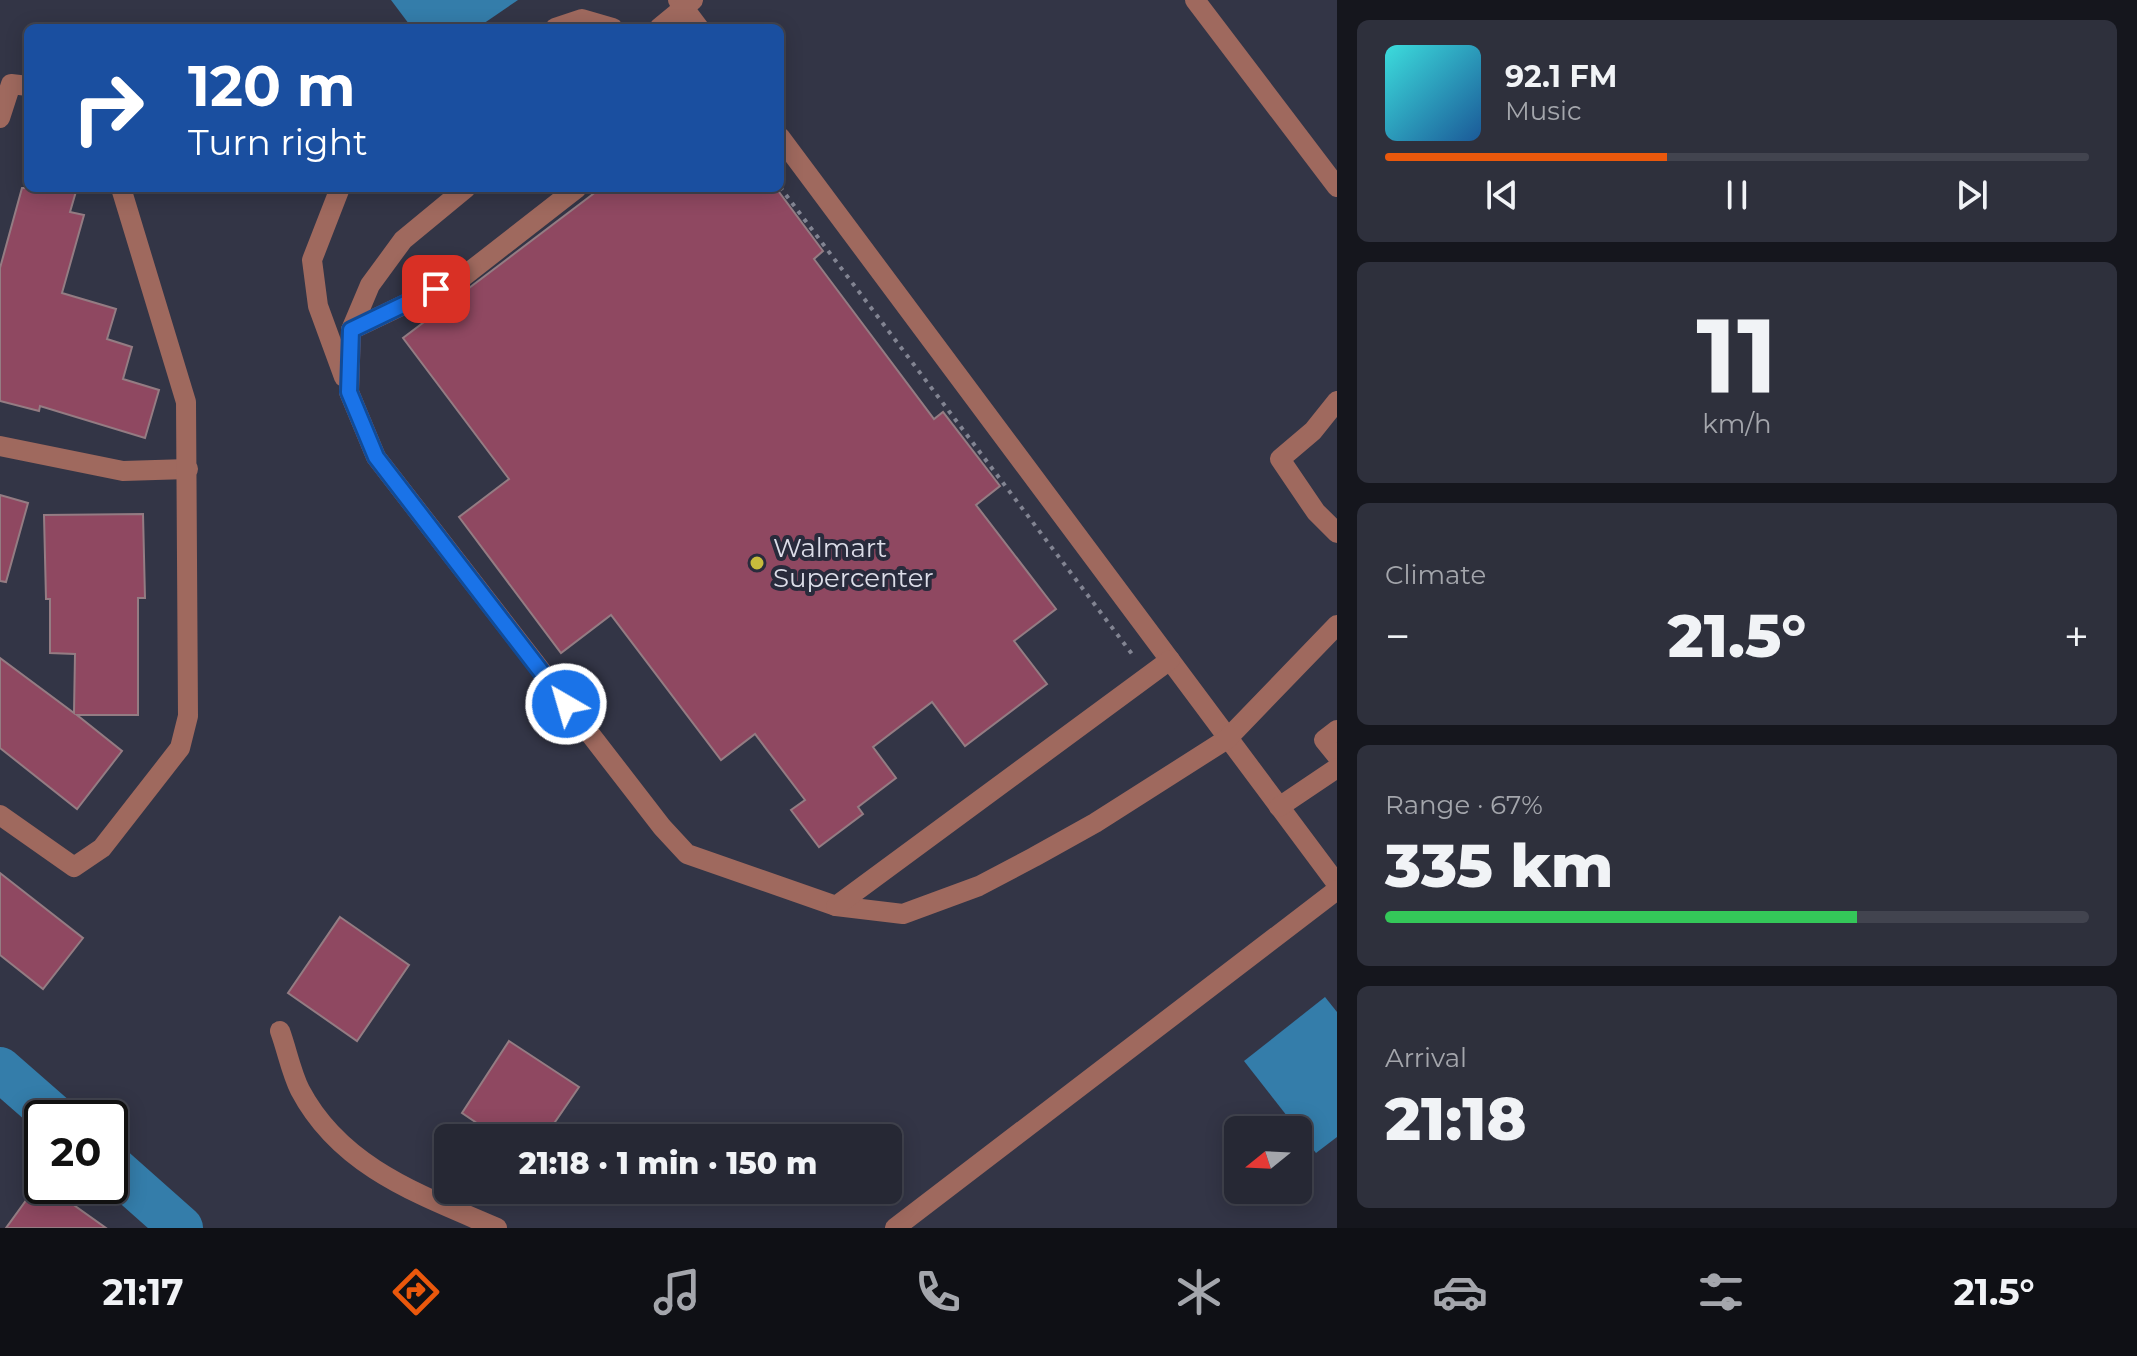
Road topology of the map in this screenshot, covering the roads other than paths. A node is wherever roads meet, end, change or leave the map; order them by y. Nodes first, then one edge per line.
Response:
1 (1195, 0) edge
2 (685, 2) edge
3 (567, 24) edge
4 (599, 24) edge
5 (663, 24) edge
6 (697, 24) edge
7 (24, 86) edge
8 (0, 118) edge
9 (784, 142) edge
10 (1337, 187) edge
11 (122, 192) edge
12 (338, 192) edge
13 (461, 192) edge
14 (572, 192) edge
15 (351, 330) junction
16 (349, 392) junction
17 (1337, 401) edge
18 (0, 446) edge
19 (188, 469) junction
20 (1337, 533) edge
21 (1337, 625) edge
22 (1170, 660) junction
23 (1337, 730) edge
24 (1227, 739) junction
25 (1337, 756) edge
26 (1337, 768) edge
27 (1279, 807) junction
28 (0, 815) edge
29 (1337, 887) edge
30 (836, 906) junction
31 (280, 1031) dead end
32 (497, 1228) edge
33 (895, 1228) edge

1 - 10 lane
2 - 5 lane
2 - 6 lane
3 - 4 lane
7 - 8 lane
9 - 22 lane
11 - 19 lane
12 - 16 lane
13 - 15 lane
14 - 15 lane
15 - 16 lane
16 - 30 lane
17 - 20 lane
18 - 19 lane
19 - 28 lane
21 - 24 lane
22 - 24 lane
22 - 30 lane
23 - 25 lane
24 - 27 lane
24 - 30 lane
26 - 27 lane
27 - 29 lane
29 - 33 lane
31 - 32 lane

